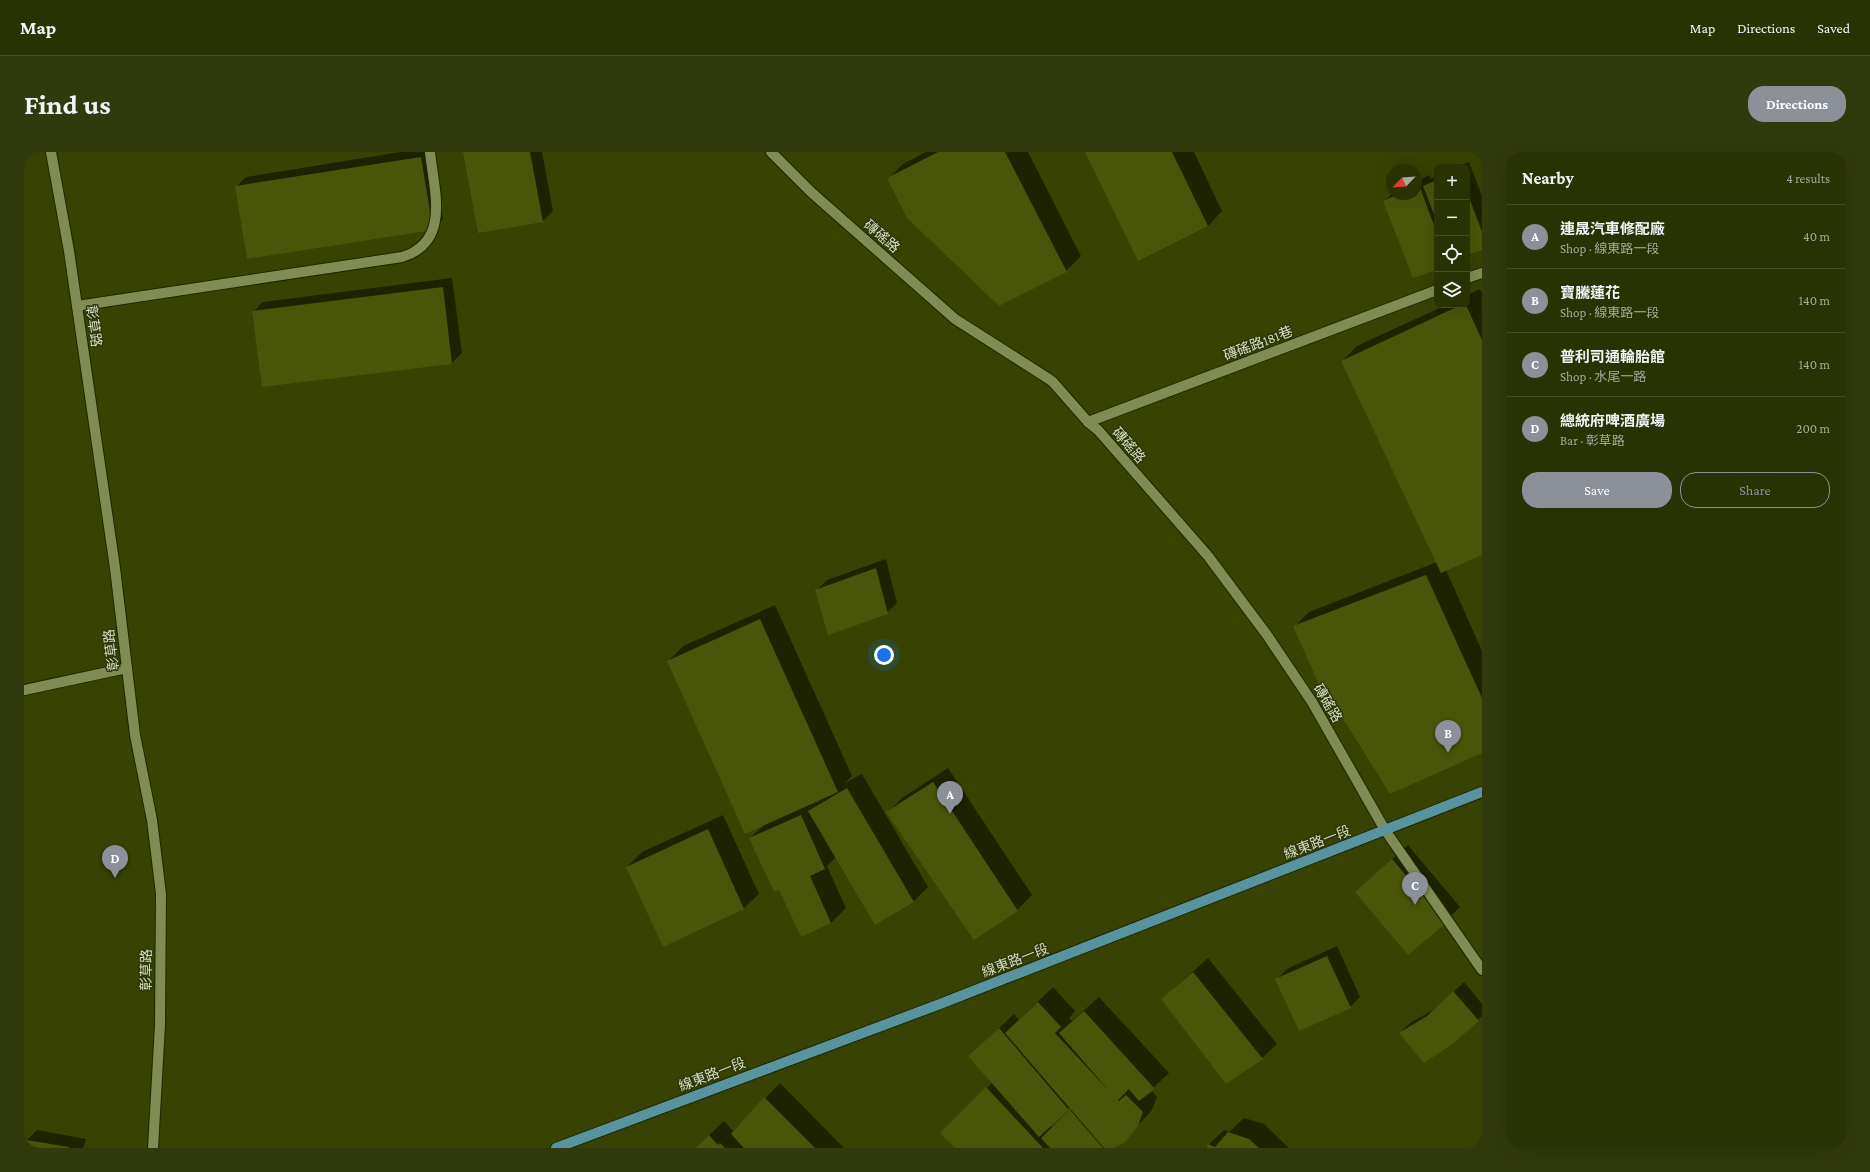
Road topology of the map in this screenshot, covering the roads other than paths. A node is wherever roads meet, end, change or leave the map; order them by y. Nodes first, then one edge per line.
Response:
1 (51, 152) edge
2 (430, 152) edge
3 (771, 152) edge
4 (1482, 273) edge
5 (1470, 277) edge
6 (1434, 291) edge
7 (77, 306) junction
8 (1088, 422) junction
9 (127, 668) junction
10 (24, 690) edge
11 (1482, 792) edge
12 (1385, 830) junction
13 (1482, 970) edge
14 (153, 1148) edge
15 (556, 1148) edge

1 - 7 street, 彰草路
2 - 7 street
3 - 8 street, 磚磘路
4 - 5 street
6 - 8 street, 磚磘路181巷
7 - 9 street, 彰草路
8 - 12 street, 磚磘路
9 - 10 street
9 - 14 street, 彰草路
11 - 12 main road, 線東路一段
12 - 13 street, 磚磘路
12 - 15 main road, 線東路一段

